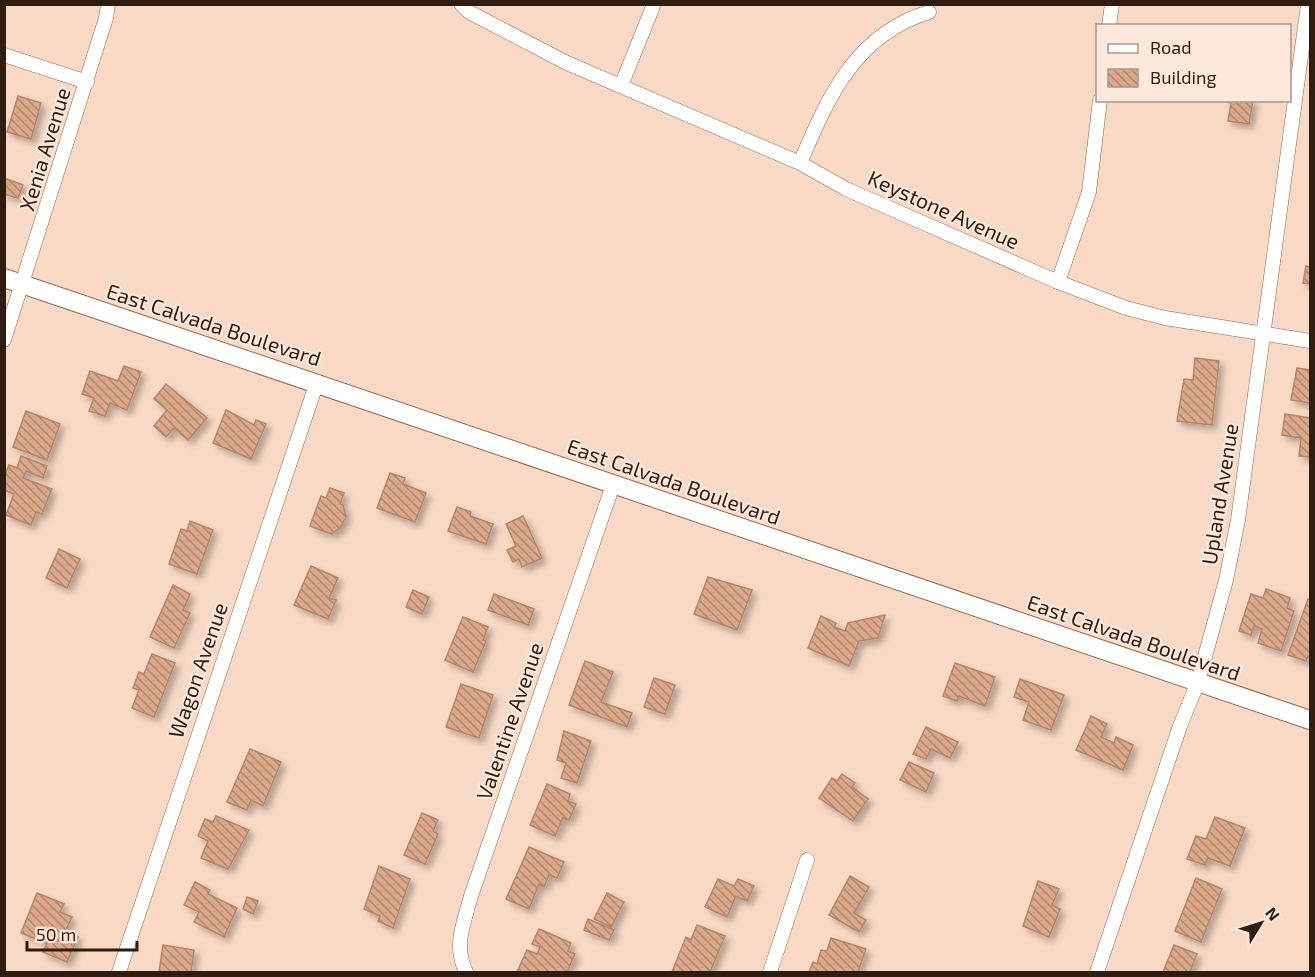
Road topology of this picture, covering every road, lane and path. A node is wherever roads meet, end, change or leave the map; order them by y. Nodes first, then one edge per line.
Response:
1 (108, 4) edge
2 (461, 4) edge
3 (654, 4) edge
4 (1112, 4) edge
5 (1308, 4) edge
6 (929, 12) dead end
7 (1109, 24) edge
8 (4, 55) edge
9 (87, 82) junction
10 (621, 86) junction
11 (1100, 102) edge
12 (800, 163) junction
13 (4, 278) edge
14 (1058, 282) junction
15 (23, 284) junction
16 (1263, 335) junction
17 (4, 340) edge
18 (1311, 341) edge
19 (317, 382) junction
20 (613, 485) junction
21 (1198, 682) junction
22 (1311, 720) edge
23 (807, 860) dead end
24 (119, 972) edge
25 (466, 972) edge
26 (770, 972) edge
27 (1097, 972) edge

1 - 9 street, Xenia Avenue
2 - 10 street, Keystone Avenue
3 - 10 street
4 - 7 street
5 - 16 street, Upland Avenue
6 - 12 street
8 - 9 street
9 - 15 street, Xenia Avenue
10 - 12 street, Keystone Avenue
11 - 14 street
12 - 14 street, Keystone Avenue
13 - 15 main road, East Calvada Boulevard
14 - 16 street, Keystone Avenue
15 - 17 street, Xenia Avenue
15 - 19 main road, East Calvada Boulevard
16 - 18 street, Keystone Avenue
16 - 21 street, Upland Avenue
19 - 20 main road, East Calvada Boulevard
19 - 24 street, Wagon Avenue
20 - 21 main road, East Calvada Boulevard
20 - 25 street, Valentine Avenue
21 - 22 main road, East Calvada Boulevard
21 - 27 street, Upland Avenue
23 - 26 street

